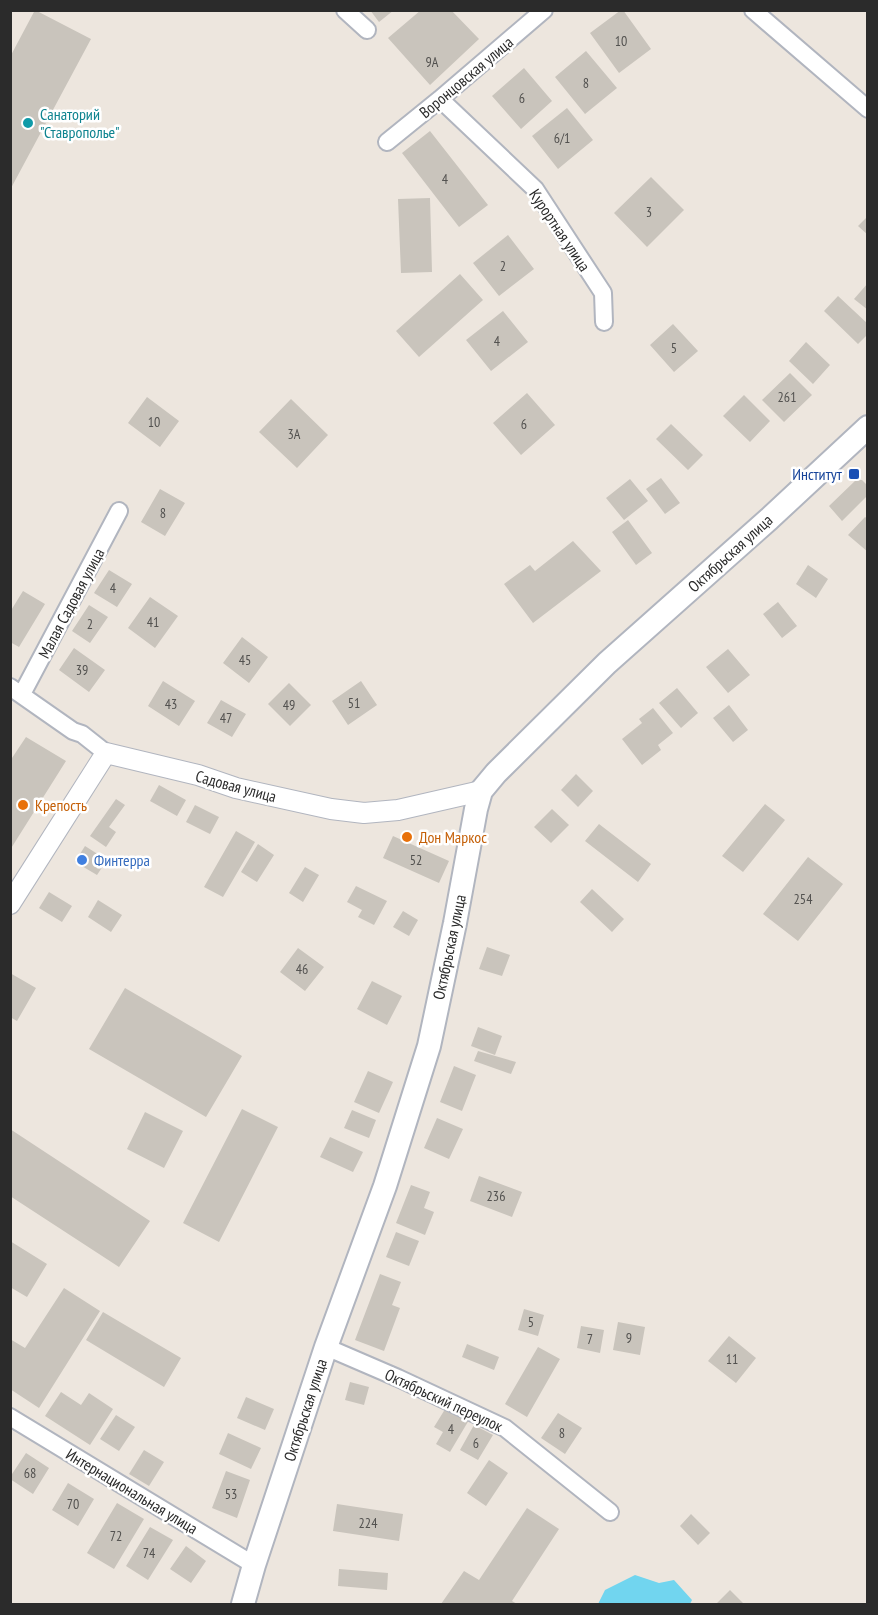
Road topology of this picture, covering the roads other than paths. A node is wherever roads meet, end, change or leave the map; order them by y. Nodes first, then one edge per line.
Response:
1 (345, 10) edge
2 (544, 10) edge
3 (753, 10) edge
4 (367, 30) dead end
5 (440, 99) junction
6 (867, 109) edge
7 (387, 142) dead end
8 (604, 322) dead end
9 (867, 427) edge
10 (119, 511) dead end
11 (16, 691) edge
12 (106, 753) junction
13 (481, 791) junction
14 (10, 904) edge
15 (326, 1347) junction
16 (10, 1417) edge
17 (610, 1512) dead end
18 (254, 1565) junction
19 (243, 1605) edge

1 - 4 street
2 - 5 street, Воронцовская улица
3 - 6 street
5 - 7 street, Воронцовская улица
5 - 8 street, Курортная улица
9 - 13 main road, Октябрьская улица
10 - 11 street, Малая Садовая улица
11 - 12 street, Садовая улица
12 - 13 street, Садовая улица
12 - 14 street
13 - 15 main road, Октябрьская улица
15 - 17 street, Октябрьский переулок
15 - 18 main road, Октябрьская улица
16 - 18 street, Интернациональная улица
18 - 19 main road, Октябрьская улица

